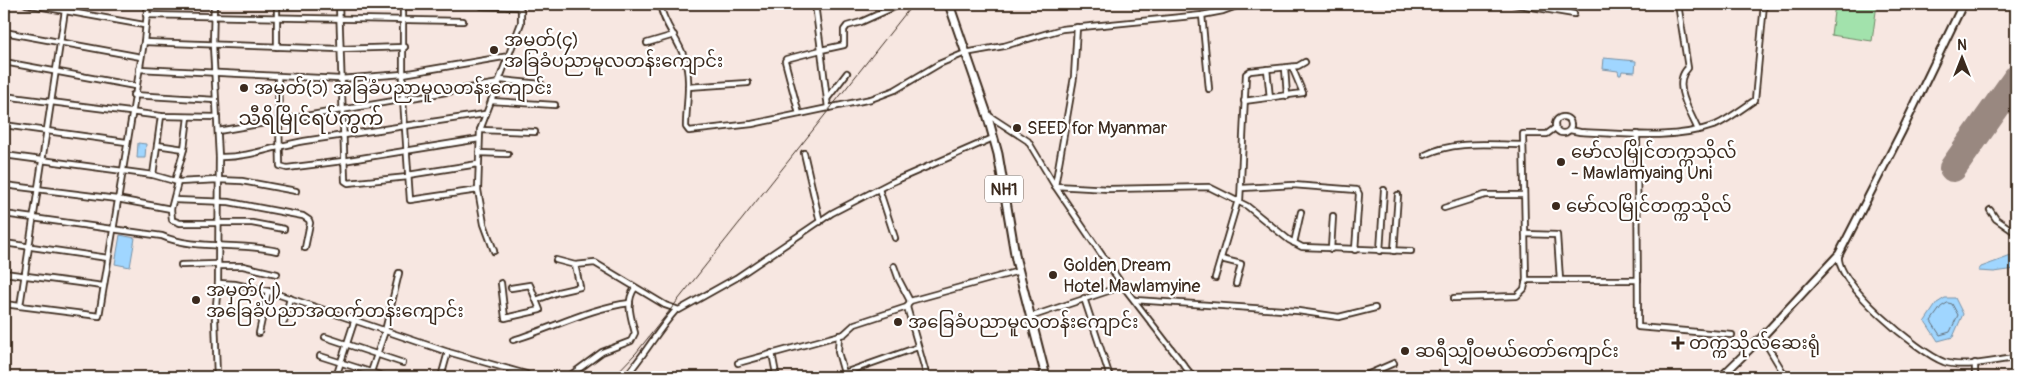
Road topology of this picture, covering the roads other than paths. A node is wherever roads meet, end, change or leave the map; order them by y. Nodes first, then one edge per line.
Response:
1 (26, 4) edge
2 (66, 4) edge
3 (148, 4) edge
4 (214, 4) edge
5 (277, 4) edge
6 (339, 4) edge
7 (403, 4) edge
8 (482, 4) edge
9 (660, 4) edge
10 (815, 4) edge
11 (901, 4) edge
12 (949, 4) edge
13 (1242, 4) edge
14 (1514, 4) edge
15 (1678, 4) edge
16 (1764, 4) edge
17 (1962, 4) edge
18 (65, 11) junction
19 (1574, 14) dead end
20 (146, 15) junction
21 (1202, 15) junction
22 (214, 16) junction
23 (277, 18) junction
24 (339, 20) junction
25 (404, 20) junction
26 (463, 21) dead end
27 (144, 25) junction
28 (1077, 27) junction
29 (4, 32) edge
30 (674, 34) junction
31 (59, 42) junction
32 (144, 42) junction
33 (646, 43) dead end
34 (213, 45) junction
35 (277, 47) junction
36 (405, 47) junction
37 (339, 49) junction
38 (822, 50) junction
39 (965, 53) junction
40 (509, 56) junction
41 (141, 57) junction
42 (4, 62) edge
43 (1305, 62) dead end
44 (1292, 67) junction
45 (1285, 68) junction
46 (139, 69) junction
47 (1267, 69) junction
48 (55, 71) junction
49 (214, 73) junction
50 (847, 73) dead end
51 (403, 74) junction
52 (278, 76) junction
53 (340, 79) junction
54 (500, 81) junction
55 (748, 83) dead end
56 (541, 84) dead end
57 (135, 86) junction
58 (688, 87) junction
59 (1209, 89) dead end
60 (134, 95) junction
61 (4, 96) edge
62 (1288, 96) junction
63 (1270, 98) junction
64 (403, 99) junction
65 (827, 99) junction
66 (215, 100) junction
67 (491, 101) junction
68 (1244, 101) junction
69 (50, 102) junction
70 (555, 105) dead end
71 (342, 108) junction
72 (828, 108) junction
73 (131, 113) junction
74 (485, 114) junction
75 (799, 114) junction
76 (987, 114) junction
77 (161, 116) junction
78 (188, 117) junction
79 (217, 117) junction
80 (279, 120) junction
81 (4, 125) edge
82 (405, 125) junction
83 (1555, 128) junction
84 (46, 130) junction
85 (480, 130) junction
86 (1570, 130) junction
87 (1698, 130) junction
88 (218, 131) junction
89 (535, 132) dead end
90 (1637, 134) junction
91 (342, 135) junction
92 (993, 138) junction
93 (479, 139) junction
94 (126, 142) junction
95 (1523, 144) junction
96 (157, 145) junction
97 (278, 146) junction
98 (184, 148) junction
99 (406, 151) junction
100 (479, 153) junction
101 (804, 153) dead end
102 (4, 154) edge
103 (508, 154) dead end
104 (1425, 155) dead end
105 (219, 157) junction
106 (42, 158) junction
107 (343, 161) junction
108 (478, 164) junction
109 (122, 171) junction
110 (153, 175) junction
111 (408, 176) junction
112 (218, 180) junction
113 (176, 182) junction
114 (4, 185) edge
115 (1054, 186) junction
116 (879, 188) junction
117 (1242, 188) junction
118 (37, 189) junction
119 (478, 190) junction
120 (1384, 190) dead end
121 (296, 191) dead end
122 (1524, 195) junction
123 (1398, 196) dead end
124 (117, 199) junction
125 (174, 200) junction
126 (1239, 201) junction
127 (218, 202) junction
128 (1444, 208) dead end
129 (171, 209) junction
130 (1990, 210) dead end
131 (1301, 212) dead end
132 (4, 214) edge
133 (1333, 216) dead end
134 (33, 218) junction
135 (218, 222) junction
136 (820, 222) junction
137 (284, 228) dead end
138 (112, 229) junction
139 (2016, 233) edge
140 (1525, 234) junction
141 (895, 238) dead end
142 (4, 243) edge
143 (1294, 243) junction
144 (218, 244) junction
145 (29, 246) junction
146 (305, 248) dead end
147 (1331, 249) junction
148 (1355, 250) junction
149 (277, 251) dead end
150 (494, 251) dead end
151 (1380, 251) junction
152 (1394, 251) junction
153 (1411, 251) dead end
154 (1839, 254) junction
155 (108, 258) junction
156 (1221, 258) junction
157 (556, 260) dead end
158 (181, 265) dead end
159 (218, 265) junction
160 (575, 265) junction
161 (894, 266) dead end
162 (1019, 272) junction
163 (4, 273) edge
164 (400, 273) dead end
165 (277, 274) dead end
166 (24, 276) junction
167 (1215, 278) dead end
168 (1526, 280) junction
169 (1560, 280) junction
170 (1638, 280) junction
171 (218, 283) junction
172 (501, 283) dead end
173 (1236, 284) dead end
174 (103, 286) junction
175 (1123, 286) junction
176 (511, 288) dead end
177 (635, 288) junction
178 (268, 291) junction
179 (290, 298) junction
180 (1084, 298) junction
181 (1454, 298) dead end
182 (536, 300) junction
183 (1135, 300) junction
184 (910, 302) junction
185 (630, 303) junction
186 (4, 304) edge
187 (20, 306) junction
188 (907, 307) junction
189 (1375, 308) dead end
190 (676, 310) junction
191 (1030, 317) junction
192 (284, 322) dead end
193 (354, 322) junction
194 (385, 331) junction
195 (259, 333) dead end
196 (839, 335) junction
197 (1732, 335) dead end
198 (325, 337) dead end
199 (1762, 337) junction
200 (513, 340) dead end
201 (348, 344) junction
202 (918, 346) junction
203 (448, 352) junction
204 (772, 353) junction
205 (378, 354) junction
206 (320, 356) dead end
207 (2016, 358) edge
208 (1975, 362) junction
209 (342, 363) junction
210 (403, 363) dead end
211 (738, 363) dead end
212 (1394, 363) dead end
213 (371, 372) junction
214 (1046, 375) edge
215 (217, 377) edge
216 (336, 377) edge
217 (386, 377) edge
218 (441, 377) edge
219 (529, 377) edge
220 (568, 377) edge
221 (626, 377) edge
222 (764, 377) edge
223 (927, 377) edge
224 (1034, 377) edge
225 (1110, 377) edge
226 (1191, 377) edge
227 (1362, 377) edge
228 (1721, 377) edge
229 (1786, 377) edge
230 (1974, 377) edge

1 - 18 street
2 - 18 street
3 - 20 street
4 - 22 street
5 - 23 street
6 - 24 street
7 - 25 street
8 - 40 street
9 - 30 street
10 - 38 street
11 - 38 street
12 - 39 highway, NH1
13 - 21 street
14 - 19 street
15 - 87 street
16 - 87 street
17 - 154 main road
18 - 27 street
18 - 31 street
20 - 22 street
20 - 27 street
21 - 28 street
21 - 59 street
22 - 23 street
22 - 34 street
23 - 24 street
23 - 35 street
24 - 25 street
24 - 37 street
25 - 26 street
25 - 36 street
27 - 32 street
28 - 39 street
28 - 115 street
29 - 31 street
30 - 33 street
30 - 58 street
31 - 41 street
31 - 48 street
32 - 34 street
32 - 41 street
34 - 35 street
34 - 49 street
35 - 37 street
36 - 37 street
36 - 51 street
37 - 53 street
38 - 65 street
38 - 75 street
39 - 72 street
39 - 76 highway, NH1
40 - 51 street
40 - 54 street
41 - 46 street
42 - 48 street
43 - 44 street
44 - 45 street
44 - 62 street
45 - 47 street
45 - 62 street
46 - 49 street
46 - 57 street
47 - 63 street
47 - 68 street
48 - 57 street
48 - 69 street
49 - 52 street
49 - 66 street
50 - 65 street
51 - 53 street
51 - 64 street
52 - 53 street
52 - 80 street
53 - 71 street
54 - 56 street
54 - 64 street
54 - 67 street
55 - 58 street
57 - 60 street
58 - 75 street
60 - 66 street
60 - 73 street
61 - 69 street
62 - 63 street
63 - 68 street
64 - 71 street
64 - 82 street
65 - 72 street
66 - 79 street
67 - 70 street
67 - 74 street
68 - 117 street
69 - 73 street
69 - 84 street
71 - 80 street
71 - 91 street
72 - 75 street
73 - 77 street
73 - 94 street
74 - 82 street
74 - 85 street
76 - 92 highway, NH1
76 - 115 street
77 - 78 street
77 - 96 street
78 - 79 street
78 - 98 street
79 - 88 street
80 - 88 street
80 - 97 street
81 - 84 street
82 - 91 street
82 - 99 street
83 - 86 street
83 - 86 street
83 - 95 street
84 - 94 street
84 - 106 street
85 - 89 street
85 - 93 street
86 - 90 street
87 - 90 street
88 - 105 street
90 - 170 street
91 - 97 street
91 - 107 street
92 - 116 street
92 - 162 highway, NH1
93 - 99 street
93 - 100 street
94 - 109 street
95 - 104 street
95 - 122 street
96 - 98 street
96 - 110 street
97 - 105 street
97 - 107 street
98 - 113 street
99 - 107 street
99 - 111 street
100 - 103 street
100 - 108 street
101 - 136 street
102 - 106 street
105 - 112 street
106 - 109 street
106 - 118 street
107 - 111 street
108 - 111 street
108 - 119 street
109 - 110 street
109 - 124 street
110 - 113 street
111 - 119 street
112 - 113 street
112 - 121 street
112 - 127 street
113 - 125 street
114 - 118 street
115 - 126 street
115 - 175 street
116 - 136 street
116 - 141 street
117 - 126 street
117 - 148 street
118 - 124 street
118 - 134 street
119 - 150 street
120 - 151 street
122 - 128 street
122 - 140 street
123 - 152 street
124 - 129 street
124 - 138 street
125 - 127 street
125 - 129 street
126 - 143 street
126 - 156 street
127 - 135 street
127 - 146 street
129 - 135 street
130 - 139 street
131 - 143 street
132 - 134 street
133 - 147 street
134 - 138 street
134 - 145 street
135 - 137 street
135 - 144 street
136 - 190 street
138 - 144 street
138 - 155 street
140 - 168 street
140 - 169 street
142 - 145 street
143 - 147 street
144 - 149 street
144 - 159 street
145 - 155 street
145 - 166 street
147 - 148 street
148 - 151 street
151 - 152 street
152 - 153 street
154 - 199 main road
154 - 208 street
155 - 174 street
156 - 167 street
156 - 173 street
157 - 160 street
158 - 159 street
159 - 165 street
159 - 171 street
160 - 177 street
160 - 182 street
161 - 184 street
162 - 184 street
162 - 191 highway, NH1
163 - 166 street
164 - 194 street
166 - 174 street
166 - 187 street
168 - 169 street
168 - 181 street
169 - 170 street
170 - 197 street
171 - 178 street
171 - 215 street
172 - 182 street
174 - 187 street
175 - 180 street
175 - 183 street
176 - 182 street
177 - 185 street
177 - 190 street
178 - 179 street
178 - 195 street
179 - 192 street
179 - 193 street
180 - 191 street
180 - 225 street
183 - 189 street
183 - 226 street
184 - 188 street
185 - 200 street
185 - 220 street
186 - 187 street
188 - 196 street
188 - 202 street
190 - 221 street
191 - 214 highway, NH1
193 - 194 street
193 - 201 street
194 - 203 street
194 - 205 street
196 - 202 street
196 - 204 street
198 - 201 street
199 - 228 main road
199 - 229 street
201 - 205 street
201 - 209 street
202 - 223 street
203 - 218 street
203 - 219 street
204 - 211 street
204 - 222 street
205 - 210 street
205 - 213 street
206 - 209 street
207 - 208 street
208 - 230 street
209 - 213 street
209 - 216 street
212 - 227 street
213 - 217 street
214 - 224 street

